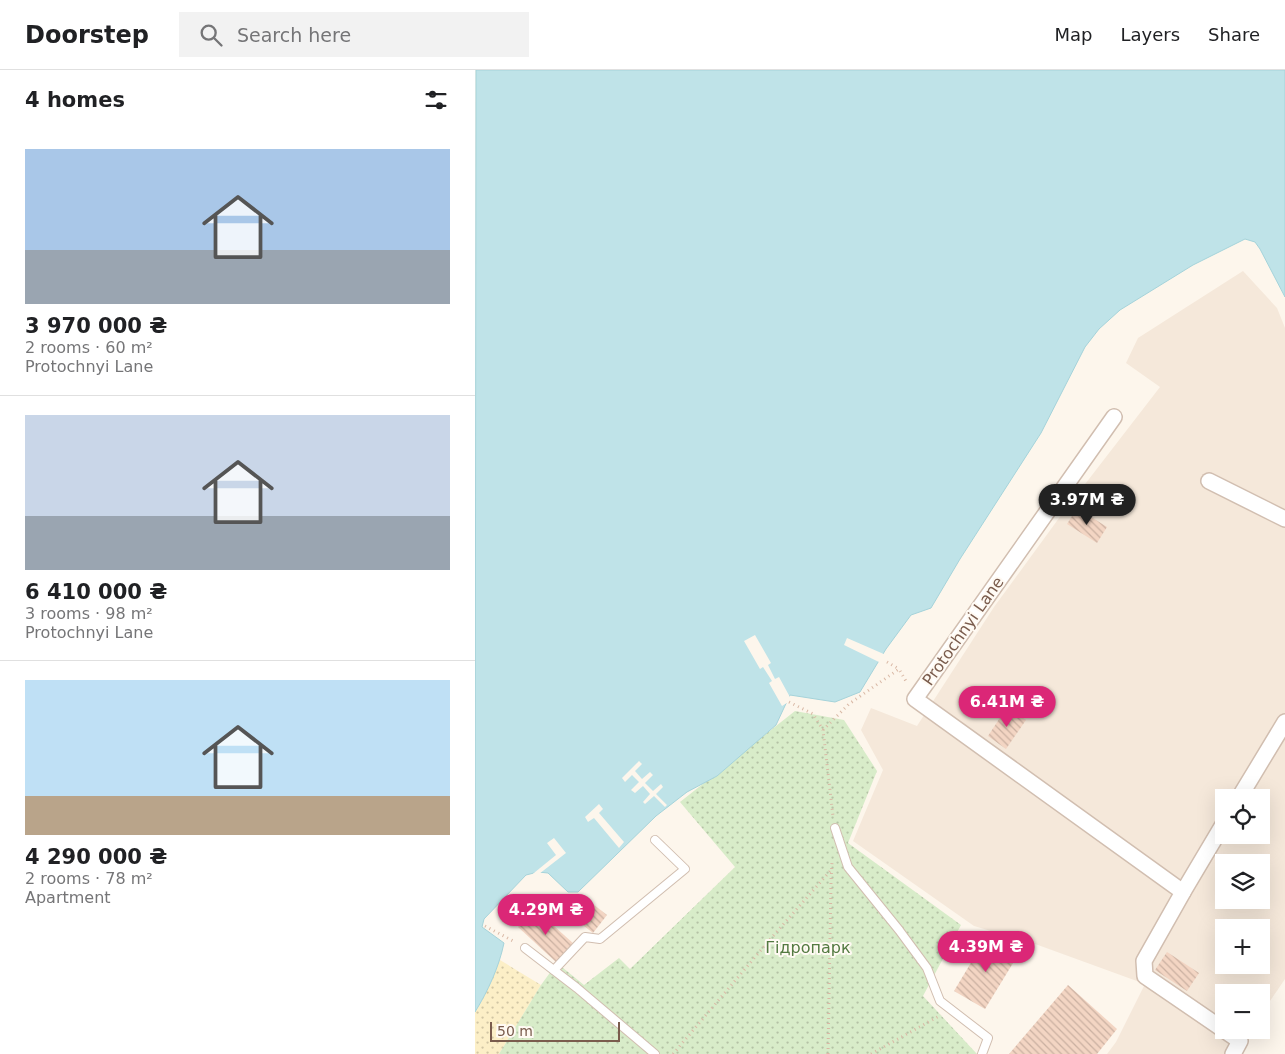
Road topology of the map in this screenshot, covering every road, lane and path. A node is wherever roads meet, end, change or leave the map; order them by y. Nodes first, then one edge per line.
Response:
1 (1114, 417) dead end
2 (1209, 481) dead end
3 (1285, 519) edge
4 (887, 662) dead end
5 (899, 669) junction
6 (915, 699) junction
7 (789, 702) dead end
8 (1285, 722) edge
9 (823, 730) junction
10 (1244, 789) edge
11 (835, 828) joint
12 (1215, 839) edge
13 (655, 840) dead end
14 (832, 861) dead end
15 (832, 869) junction
16 (1183, 892) junction
17 (485, 926) dead end
18 (525, 948) joint
19 (554, 970) junction
20 (951, 1010) junction
21 (655, 1054) edge
22 (673, 1054) edge
23 (828, 1054) edge
24 (871, 1054) edge
25 (982, 1054) edge
26 (1233, 1054) edge

1 - 6 street, Protochnyi Lane
2 - 3 street
4 - 5 path
5 - 6 path
5 - 9 path
6 - 16 street, Protochnyi Lane
7 - 9 path
8 - 10 street
9 - 11 path
11 - 20 lane
12 - 16 street
13 - 19 lane
14 - 15 path
15 - 22 path
15 - 23 path
16 - 26 street
17 - 18 path
18 - 19 lane
19 - 21 lane
20 - 24 path
20 - 25 lane

